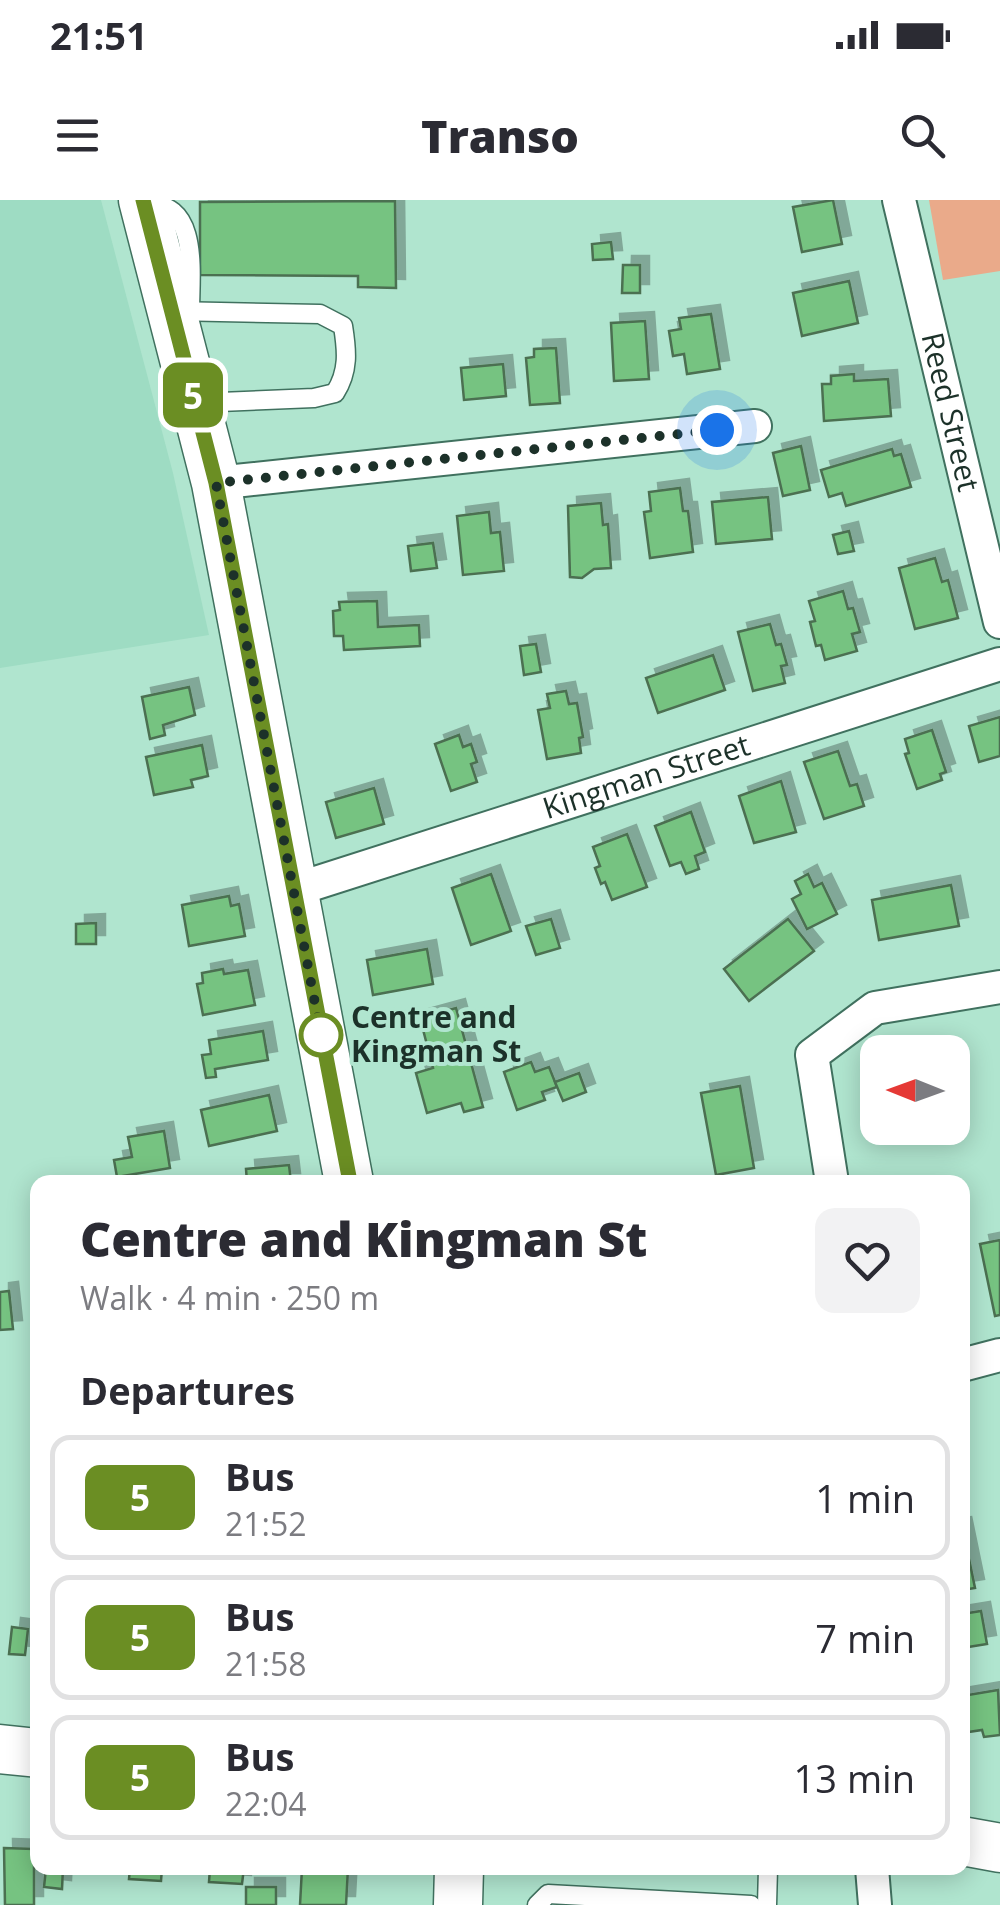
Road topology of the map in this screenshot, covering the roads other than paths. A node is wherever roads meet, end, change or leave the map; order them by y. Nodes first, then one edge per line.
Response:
1 (900, 200) edge
2 (144, 203) edge
3 (181, 311) junction
4 (195, 403) junction
5 (756, 426) dead end
6 (216, 483) junction
7 (1000, 622) edge
8 (1000, 664) edge
9 (294, 890) junction
10 (1000, 987) edge
11 (349, 1175) edge
12 (831, 1175) edge
13 (1000, 1356) edge
14 (970, 1363) edge
15 (0, 1750) edge
16 (30, 1752) edge
17 (970, 1842) edge
18 (1000, 1848) edge
19 (459, 1875) edge
20 (768, 1875) edge
21 (873, 1875) edge
22 (458, 1905) edge
23 (537, 1905) edge
24 (752, 1905) edge
25 (768, 1905) edge
26 (875, 1905) edge

1 - 7 street, Reed Street
2 - 3 main road
3 - 4 main road
3 - 4 lane
4 - 6 main road
5 - 6 street
6 - 9 main road
8 - 9 street, Kingman Street
9 - 11 main road
10 - 12 street
13 - 14 street
15 - 16 main road
17 - 18 main road
19 - 22 main road
20 - 25 lane
21 - 26 street
23 - 24 lane

